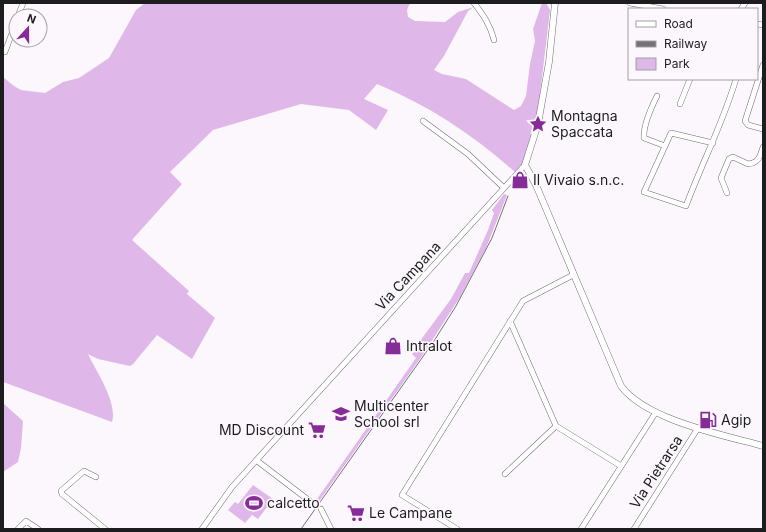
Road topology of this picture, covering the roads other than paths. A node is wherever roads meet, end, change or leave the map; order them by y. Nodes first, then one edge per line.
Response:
1 (474, 3) edge
2 (555, 3) edge
3 (630, 3) edge
4 (658, 8) edge
5 (494, 40) dead end
6 (8, 46) edge
7 (6, 52) dead end
8 (763, 65) edge
9 (690, 80) edge
10 (736, 80) edge
11 (658, 96) dead end
12 (680, 104) dead end
13 (423, 121) dead end
14 (763, 129) edge
15 (712, 143) junction
16 (665, 146) junction
17 (763, 146) edge
18 (525, 165) junction
19 (504, 188) junction
20 (727, 193) dead end
21 (573, 274) junction
22 (510, 321) junction
23 (656, 412) junction
24 (556, 426) junction
25 (698, 428) junction
26 (763, 446) edge
27 (256, 460) junction
28 (621, 466) junction
29 (505, 474) dead end
30 (96, 477) dead end
31 (315, 505) dead end
32 (321, 509) dead end
33 (18, 529) edge
34 (38, 529) edge
35 (105, 529) edge
36 (202, 529) edge
37 (331, 529) edge
38 (457, 529) edge
39 (580, 529) edge
40 (634, 529) edge

1 - 5 street
2 - 18 main road, Via Campana
3 - 4 street
6 - 7 street
8 - 14 street
9 - 12 street
10 - 15 street
11 - 16 street
13 - 19 street
15 - 16 street
15 - 16 street
17 - 20 street
18 - 19 street, Via Campana
18 - 21 main road
19 - 27 street, Via Campana
21 - 22 street
21 - 23 main road
22 - 24 street
22 - 38 street
23 - 25 main road
23 - 28 street
24 - 28 street
24 - 29 street
25 - 26 main road
25 - 40 street, Via Pietrarsa
27 - 31 street
27 - 36 street, Via Campana
28 - 39 street
30 - 35 street
32 - 37 street
33 - 34 street

